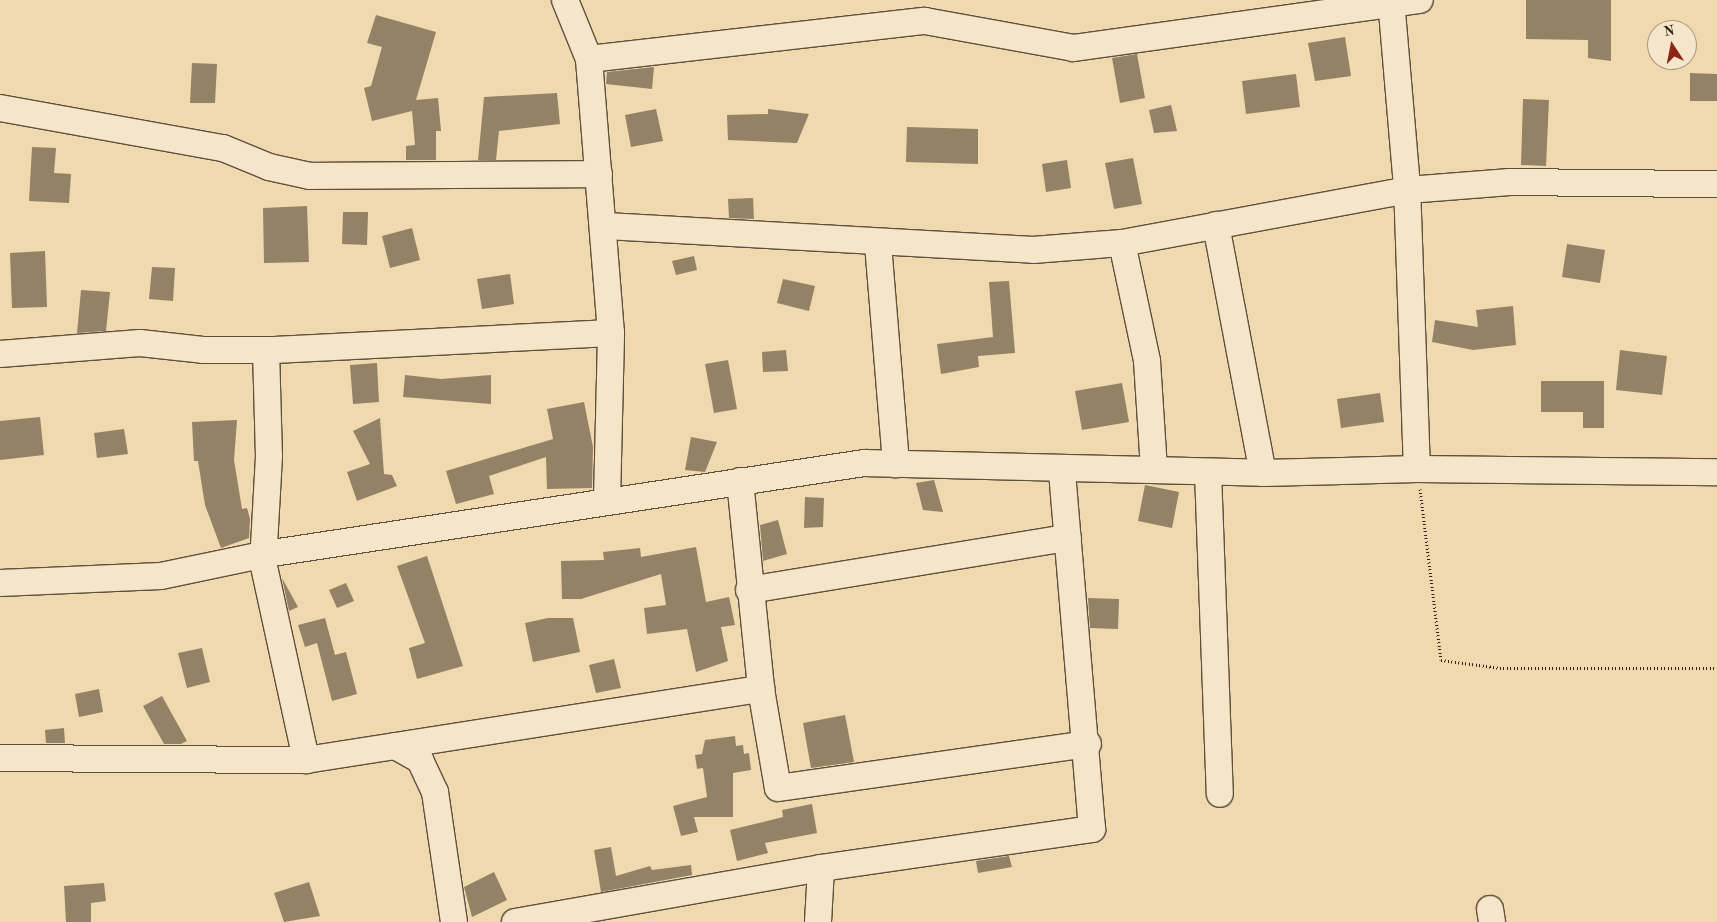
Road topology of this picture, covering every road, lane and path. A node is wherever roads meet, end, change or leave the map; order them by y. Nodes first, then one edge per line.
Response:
1 (565, 0) edge
2 (1420, 0) edge
3 (1391, 3) edge
4 (922, 10) edge
5 (589, 59) junction
6 (0, 108) edge
7 (599, 174) junction
8 (1717, 184) edge
9 (1408, 190) junction
10 (1216, 225) junction
11 (606, 226) junction
12 (1122, 243) junction
13 (878, 244) junction
14 (611, 333) junction
15 (266, 350) junction
16 (0, 354) edge
17 (896, 464) junction
18 (1062, 468) junction
19 (1418, 469) junction
20 (1154, 470) junction
21 (1208, 472) junction
22 (1717, 472) edge
23 (1263, 473) junction
24 (740, 481) junction
25 (607, 500) junction
26 (1068, 538) junction
27 (266, 554) junction
28 (0, 583) edge
29 (749, 590) junction
30 (1717, 668) edge
31 (761, 688) junction
32 (1088, 744) junction
33 (395, 746) junction
34 (0, 758) edge
35 (306, 760) junction
36 (1220, 794) dead end
37 (820, 868) junction
38 (454, 922) edge
39 (514, 922) edge
40 (818, 922) edge

1 - 5 street
2 - 3 street
3 - 4 street
3 - 9 street
4 - 5 street
5 - 7 street
6 - 7 street
7 - 11 street
8 - 9 street
9 - 10 street
9 - 19 street
10 - 12 street
10 - 23 street
11 - 13 street
11 - 14 street
12 - 13 street
12 - 20 street
13 - 17 street
14 - 15 street
14 - 25 street
15 - 16 street
15 - 27 street
17 - 18 street
17 - 24 street
18 - 20 street
18 - 26 street
19 - 22 street
19 - 23 street
19 - 30 path
20 - 21 street
21 - 23 street
21 - 36 street
24 - 25 street
24 - 29 street
25 - 27 street
26 - 29 street
26 - 32 street
27 - 28 street
27 - 35 street
29 - 31 street
31 - 32 street
31 - 33 street
32 - 37 street
33 - 35 street
33 - 38 street
34 - 35 street
37 - 39 street
37 - 40 street

